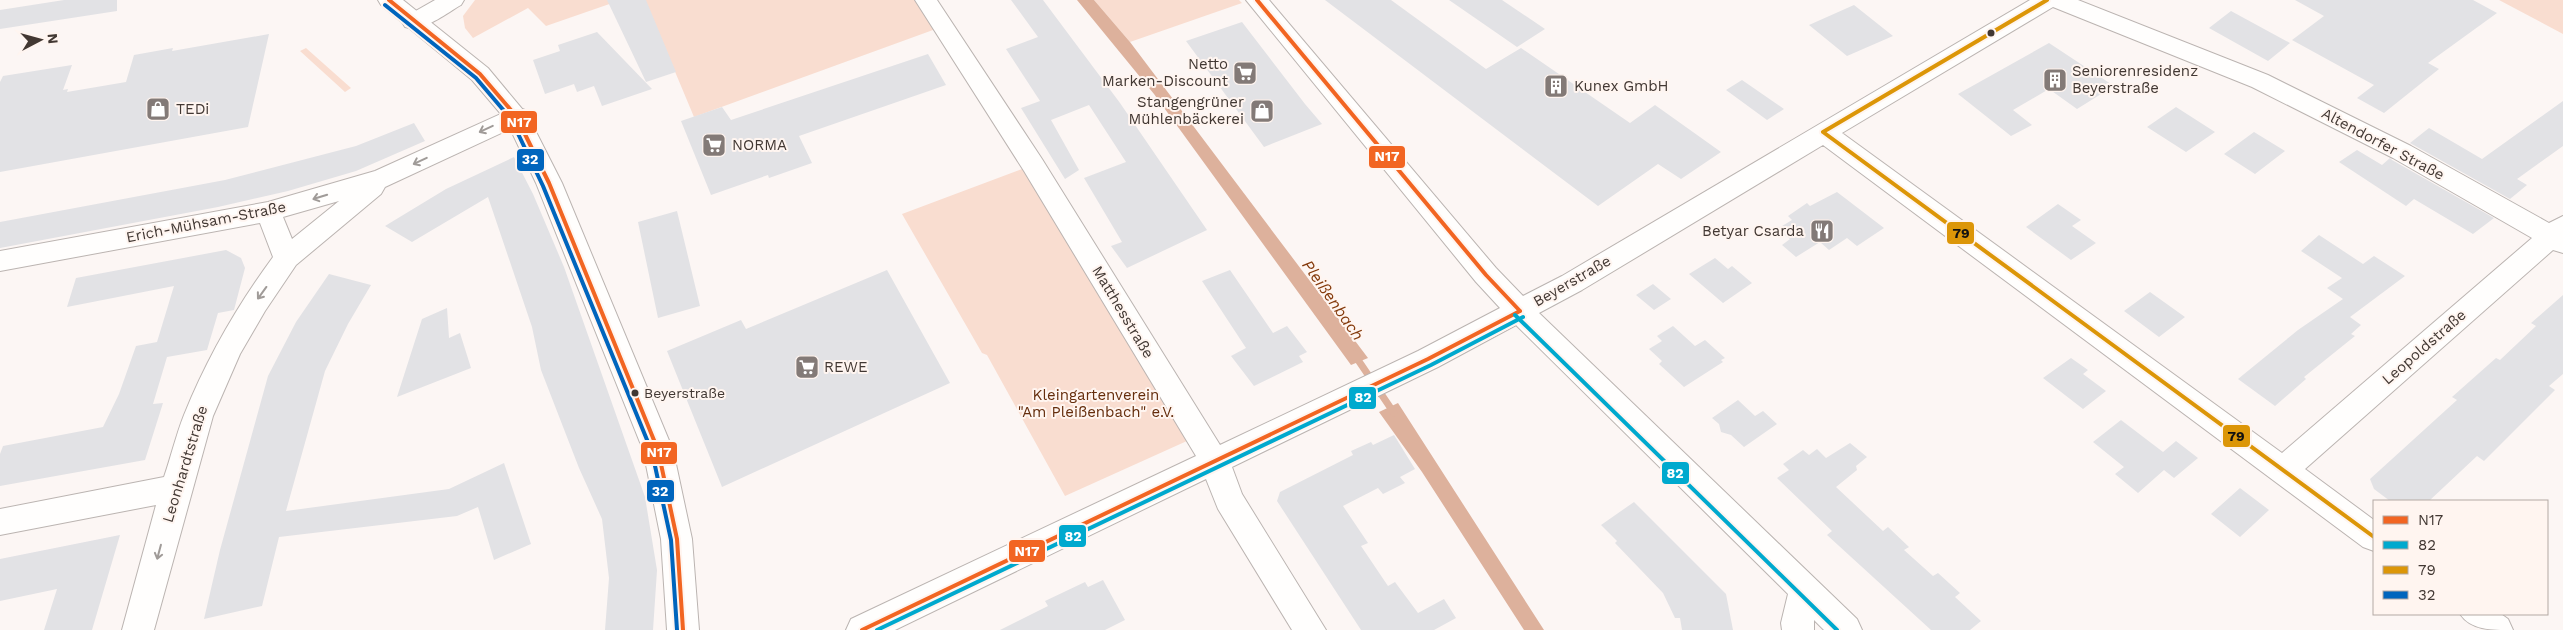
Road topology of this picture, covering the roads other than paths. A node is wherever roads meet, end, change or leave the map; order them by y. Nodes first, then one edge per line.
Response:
1 (388, 0) edge
2 (453, 0) edge
3 (926, 0) edge
4 (1257, 0) edge
5 (2047, 0) edge
6 (2057, 0) edge
7 (413, 22) junction
8 (516, 116) junction
9 (1823, 132) junction
10 (383, 178) junction
11 (268, 212) junction
12 (2559, 235) edge
13 (287, 258) junction
14 (0, 261) edge
15 (1520, 311) junction
16 (1215, 462) junction
17 (2284, 469) junction
18 (176, 488) junction
19 (0, 522) edge
20 (2373, 536) edge
21 (1804, 592) junction
22 (2477, 615) edge
23 (138, 630) edge
24 (683, 630) edge
25 (862, 630) edge
26 (1310, 630) edge
27 (1798, 630) edge
28 (1846, 630) edge
29 (2497, 630) edge

1 - 7 street
2 - 7 street
3 - 16 street, Matthesstraße
4 - 15 street
5 - 9 street, Beyerstraße
6 - 12 street, Altendorfer Straße
7 - 8 street
8 -> 10 street, Erich-Mühsam-Straße
8 - 24 street
9 - 15 street, Beyerstraße
9 - 17 street
10 -> 11 street, Erich-Mühsam-Straße
10 - 13 street, Leonhardtstraße
11 - 13 street
11 - 14 street, Erich-Mühsam-Straße
12 - 17 street, Leopoldstraße
13 -> 18 street, Leonhardtstraße
15 - 16 street, Beyerstraße
15 - 21 street
16 - 25 street, Beyerstraße
16 - 26 street, Matthesstraße
17 - 20 street
18 - 19 street
18 -> 23 street, Leonhardtstraße
21 - 27 street
21 - 28 street
22 - 29 street

